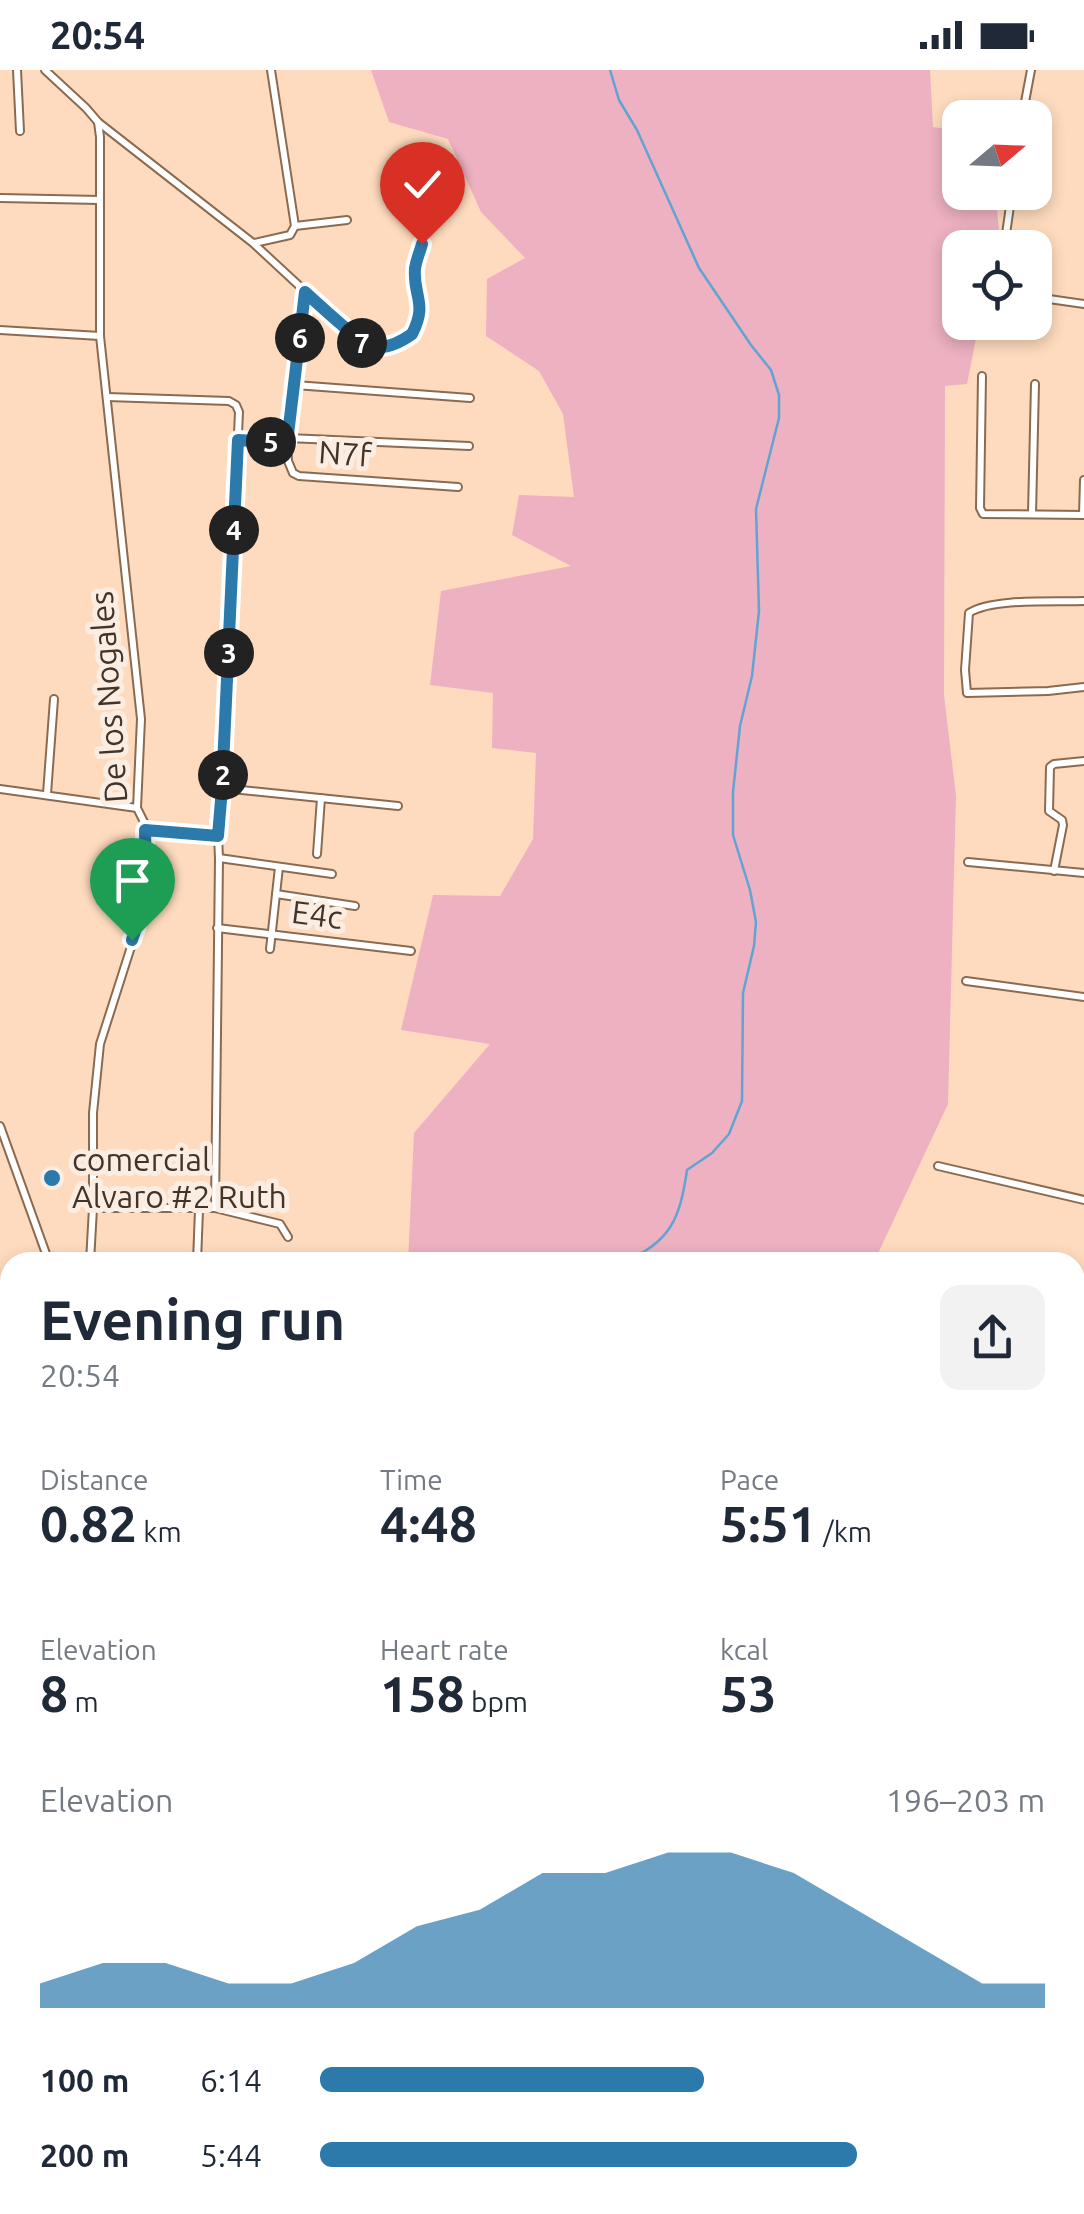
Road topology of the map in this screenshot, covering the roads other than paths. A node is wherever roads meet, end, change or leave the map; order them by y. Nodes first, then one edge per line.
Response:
1 (17, 70) edge
2 (45, 70) edge
3 (60, 70) edge
4 (271, 70) edge
5 (1031, 70) edge
6 (60, 84) junction
7 (1025, 100) edge
8 (98, 122) junction
9 (20, 131) dead end
10 (0, 198) edge
11 (415, 198) dead end
12 (100, 200) junction
13 (347, 220) dead end
14 (295, 226) junction
15 (253, 243) junction
16 (305, 292) junction
17 (1052, 299) edge
18 (1084, 304) edge
19 (0, 330) edge
20 (100, 336) junction
21 (982, 376) dead end
22 (295, 384) junction
23 (1035, 384) dead end
24 (107, 397) junction
25 (470, 398) dead end
26 (238, 440) junction
27 (288, 440) junction
28 (469, 446) dead end
29 (1084, 480) edge
30 (458, 487) dead end
31 (1032, 514) junction
32 (1083, 514) edge
33 (1084, 601) edge
34 (1084, 687) edge
35 (54, 698) dead end
36 (1084, 761) edge
37 (222, 788) junction
38 (0, 790) edge
39 (48, 794) junction
40 (321, 798) junction
41 (398, 806) dead end
42 (137, 808) junction
43 (145, 830) junction
44 (218, 836) junction
45 (317, 854) dead end
46 (219, 858) junction
47 (968, 862) dead end
48 (278, 867) junction
49 (1054, 872) junction
50 (332, 874) dead end
51 (1084, 874) edge
52 (276, 894) junction
53 (355, 906) dead end
54 (217, 928) junction
55 (272, 935) junction
56 (270, 950) dead end
57 (410, 951) dead end
58 (966, 981) dead end
59 (1084, 997) edge
60 (0, 1126) edge
61 (938, 1166) dead end
62 (1084, 1200) edge
63 (93, 1208) junction
64 (215, 1208) junction
65 (199, 1210) junction
66 (288, 1237) dead end
67 (45, 1252) edge
68 (91, 1252) edge
69 (197, 1252) edge

1 - 9 street
2 - 6 street
3 - 6 street
4 - 14 street
5 - 7 street
6 - 8 street
8 - 12 street, De los Nogales
8 - 15 street
10 - 12 street
11 - 16 street
12 - 20 street, De los Nogales
13 - 14 street
14 - 15 street
15 - 16 street
16 - 22 street, N7f
17 - 18 street
19 - 20 street
20 - 24 street, De los Nogales
21 - 31 street
22 - 25 street
22 - 27 street, N7f
23 - 31 street
24 - 26 street
24 - 42 street, De los Nogales
26 - 27 street
26 - 37 street
27 - 28 street
27 - 30 street, N7f
29 - 32 street
31 - 32 street
33 - 34 street
35 - 39 street
36 - 49 street
37 - 40 street
37 - 44 street
38 - 39 street
39 - 42 street
40 - 41 street
40 - 45 street
42 - 43 street, De los Nogales
43 - 44 street
43 - 63 street, De los Nogales
44 - 46 street
46 - 48 street
46 - 54 street
47 - 49 street
48 - 50 street
48 - 52 street
49 - 51 street
52 - 53 street
52 - 55 street
54 - 55 street, E4c
54 - 64 street
55 - 56 street
55 - 57 street, E4c
58 - 59 street
60 - 67 street
61 - 62 street
63 - 65 street
63 - 68 street, De los Nogales
64 - 65 street
64 - 66 street
65 - 69 street

